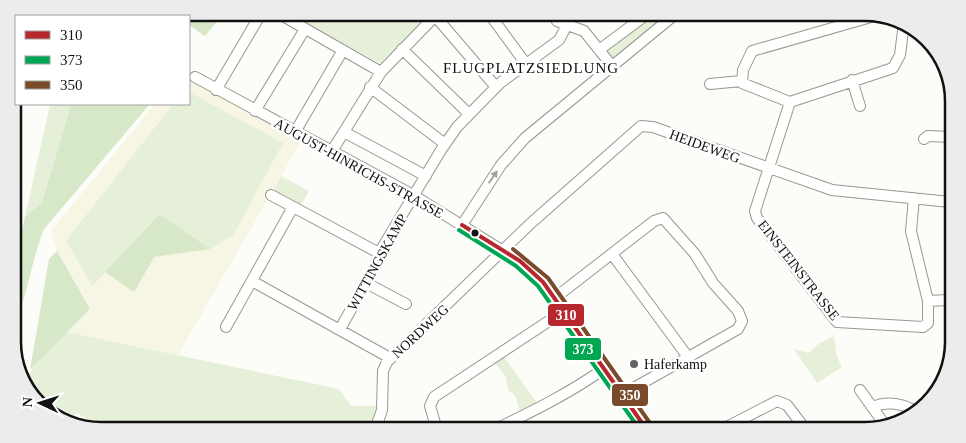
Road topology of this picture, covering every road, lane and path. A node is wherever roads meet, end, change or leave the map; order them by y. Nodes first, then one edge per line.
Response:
1 (257, 21) edge
2 (291, 21) edge
3 (430, 21) edge
4 (443, 21) edge
5 (495, 21) edge
6 (558, 21) edge
7 (570, 21) edge
8 (638, 21) edge
9 (667, 21) edge
10 (857, 21) edge
11 (568, 26) junction
12 (305, 29) junction
13 (903, 31) edge
14 (402, 49) junction
15 (343, 50) junction
16 (598, 50) junction
17 (526, 64) junction
18 (612, 66) junction
19 (381, 72) junction
20 (195, 77) dead end
21 (852, 80) junction
22 (741, 81) junction
23 (710, 84) dead end
24 (370, 87) junction
25 (496, 87) junction
26 (216, 90) junction
27 (789, 104) junction
28 (860, 106) dead end
29 (255, 111) junction
30 (469, 114) junction
31 (295, 132) junction
32 (344, 132) junction
33 (945, 136) edge
34 (924, 139) dead end
35 (445, 144) junction
36 (332, 151) junction
37 (769, 168) junction
38 (426, 176) junction
39 (271, 195) dead end
40 (413, 195) junction
41 (914, 198) junction
42 (945, 201) edge
43 (293, 207) junction
44 (464, 221) junction
45 (504, 250) junction
46 (379, 253) junction
47 (612, 254) junction
48 (252, 281) junction
49 (366, 283) junction
50 (556, 296) junction
51 (945, 300) edge
52 (928, 301) junction
53 (406, 304) dead end
54 (564, 311) junction
55 (226, 327) dead end
56 (340, 329) junction
57 (688, 357) junction
58 (390, 358) junction
59 (605, 368) junction
60 (860, 390) dead end
61 (623, 394) junction
62 (873, 407) junction
63 (909, 408) edge
64 (881, 420) edge
65 (378, 422) edge
66 (435, 422) edge
67 (510, 422) edge
68 (642, 422) edge
69 (737, 422) edge
70 (800, 422) edge

1 - 26 street
2 - 12 street
3 - 14 street
4 - 25 street
5 - 17 street
6 - 11 street
7 - 11 street, WITTINGSKAMP
8 - 16 street
9 - 18 street
10 - 22 street
11 - 16 street
11 - 17 street, WITTINGSKAMP
12 - 15 street
12 - 29 street
13 - 21 street
14 - 19 street
14 - 30 street
15 - 19 street
15 - 31 street
16 - 18 street
17 - 25 street, WITTINGSKAMP
44 -> 18 street
19 - 24 street
20 - 26 street, AUGUST-HINRICHS-STRASSE
21 - 27 street
21 - 28 street
22 - 23 street
22 - 27 street
24 - 32 street
24 - 35 street
25 - 30 street, WITTINGSKAMP
26 - 29 street, AUGUST-HINRICHS-STRASSE
27 - 37 street
29 - 31 street, AUGUST-HINRICHS-STRASSE
30 - 35 street, WITTINGSKAMP
31 - 36 street, AUGUST-HINRICHS-STRASSE
32 - 36 street
32 - 38 street
33 - 34 street
35 - 38 street, WITTINGSKAMP
36 - 40 street, AUGUST-HINRICHS-STRASSE
37 - 41 street, HEIDEWEG
37 - 45 street, HEIDEWEG
37 - 52 street, EINSTEINSTRASSE
38 - 40 street, WITTINGSKAMP
39 - 43 street
40 - 44 street, AUGUST-HINRICHS-STRASSE
40 - 46 street, WITTINGSKAMP
41 - 42 street, HEIDEWEG
41 - 52 street, EINSTEINSTRASSE
43 - 46 street
43 - 48 street
44 - 45 street, AUGUST-HINRICHS-STRASSE
45 - 50 street, AUGUST-HINRICHS-STRASSE
45 - 58 street, NORDWEG
46 - 49 street, WITTINGSKAMP
47 - 50 street
47 - 57 street
47 - 57 street
48 - 55 street
48 - 56 street
49 - 53 street
49 - 56 street, WITTINGSKAMP
50 - 54 street, AUGUST-HINRICHS-STRASSE
51 - 52 street
54 - 59 street, AUGUST-HINRICHS-STRASSE
54 - 66 street
56 - 58 street
57 - 61 street
58 - 65 street, NORDWEG
59 - 61 street, AUGUST-HINRICHS-STRASSE
59 - 67 street
60 - 62 street
61 - 68 street, AUGUST-HINRICHS-STRASSE
62 - 63 street
62 - 64 street
69 - 70 street

